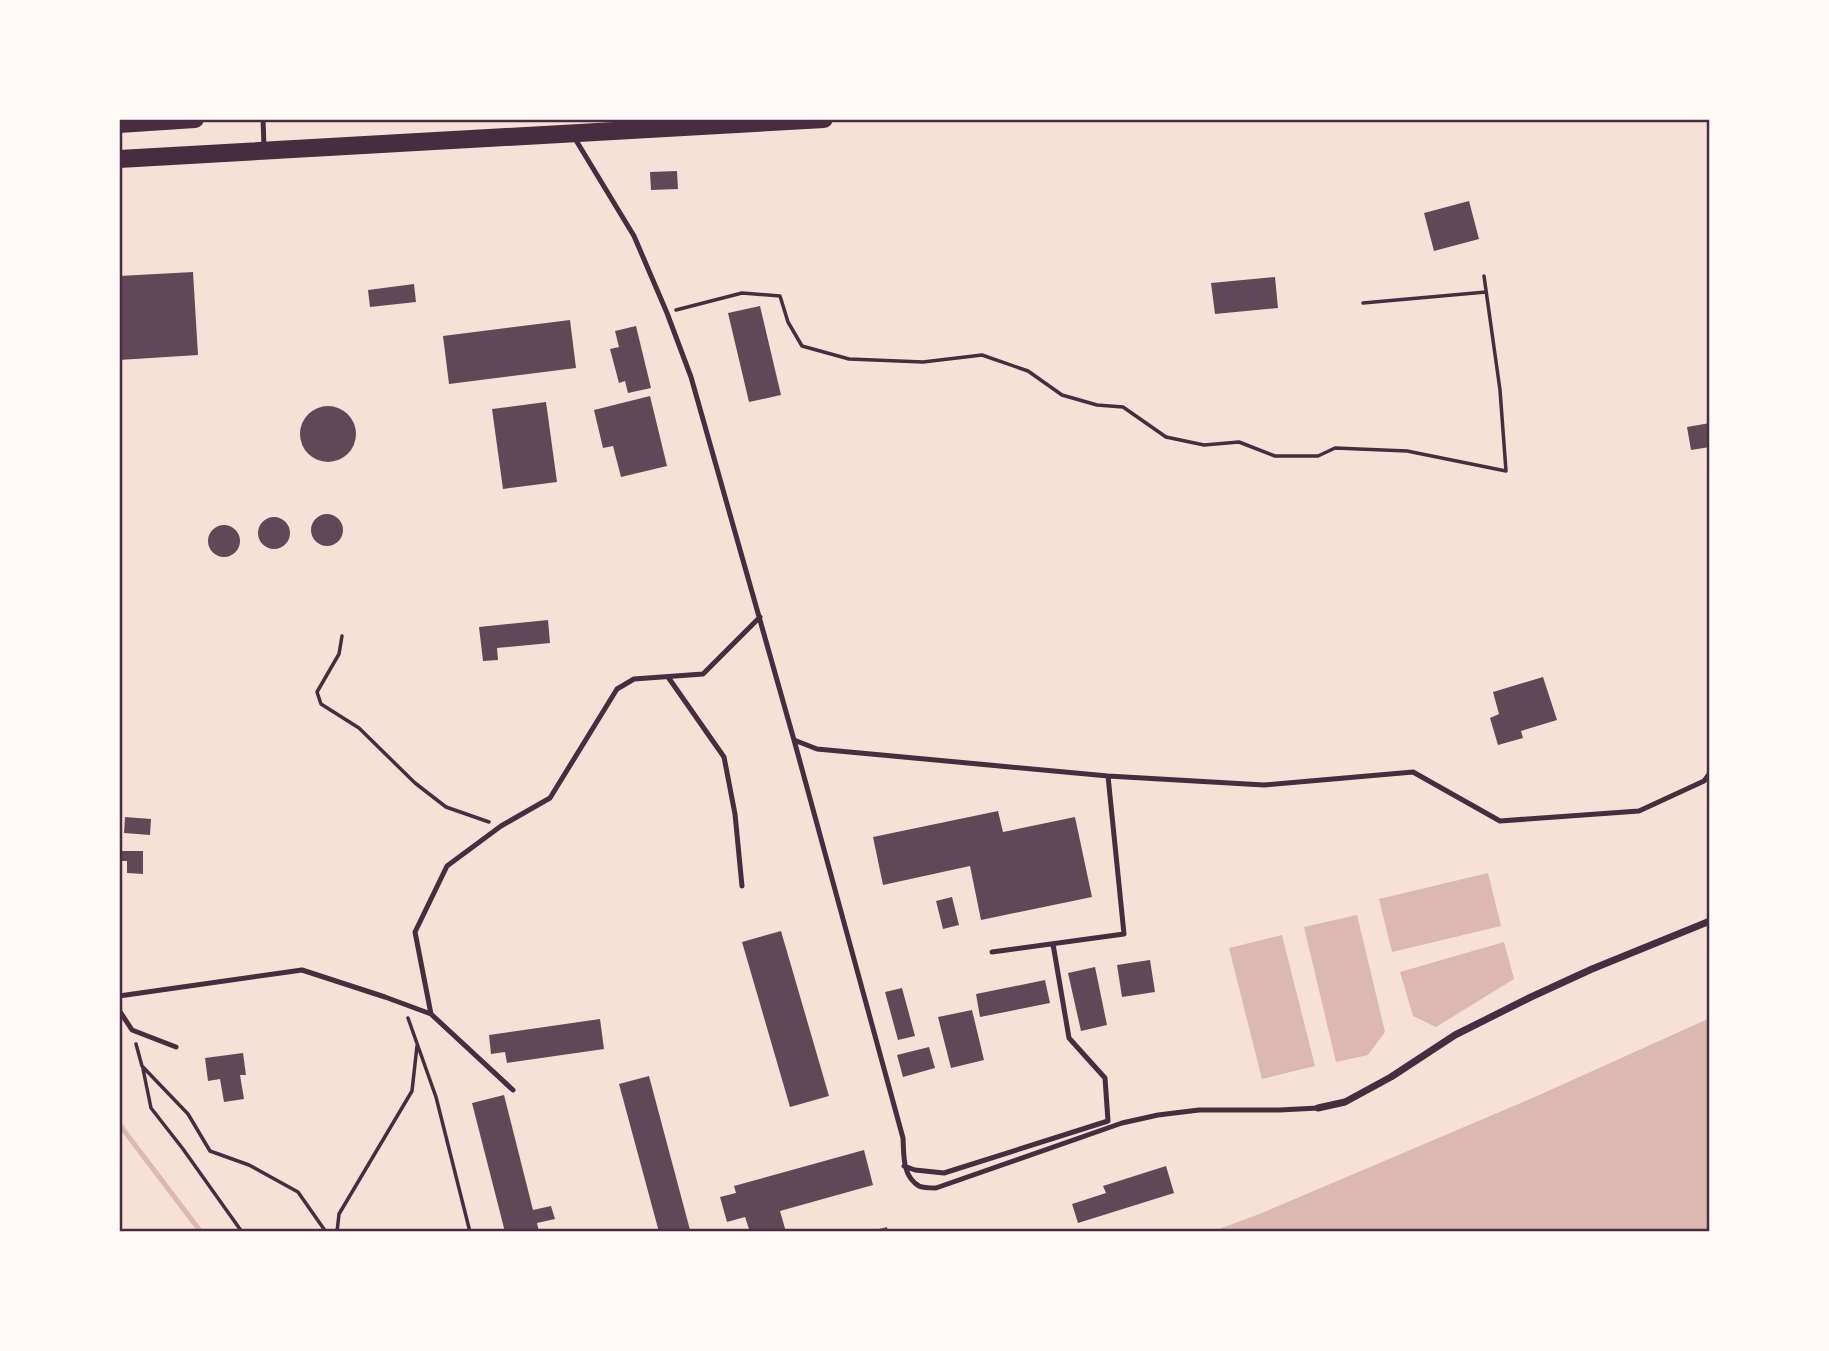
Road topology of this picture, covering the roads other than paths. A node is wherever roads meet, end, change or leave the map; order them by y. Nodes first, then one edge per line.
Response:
1 (195, 119) edge
2 (263, 119) edge
3 (824, 119) edge
4 (119, 124) edge
5 (573, 134) junction
6 (265, 151) junction
7 (119, 159) edge
8 (760, 617) junction
9 (668, 677) junction
10 (794, 740) junction
11 (1710, 773) edge
12 (1108, 776) junction
13 (742, 886) dead end
14 (1710, 921) edge
15 (1053, 944) junction
16 (992, 952) dead end
17 (119, 996) edge
18 (119, 1010) edge
19 (430, 1014) junction
20 (176, 1047) dead end
21 (513, 1090) dead end
22 (1318, 1108) joint
23 (904, 1166) junction

1 - 4 main road
2 - 6 lane
3 - 5 main road
5 - 6 main road
5 - 8 lane
6 - 7 main road
8 - 9 lane
8 - 10 lane
9 - 13 lane
9 - 19 lane
10 - 12 lane
10 - 23 lane
11 - 12 lane
12 - 15 lane
14 - 22 street
15 - 16 lane
15 - 23 lane
17 - 19 lane
18 - 20 lane
19 - 21 lane
22 - 23 lane

